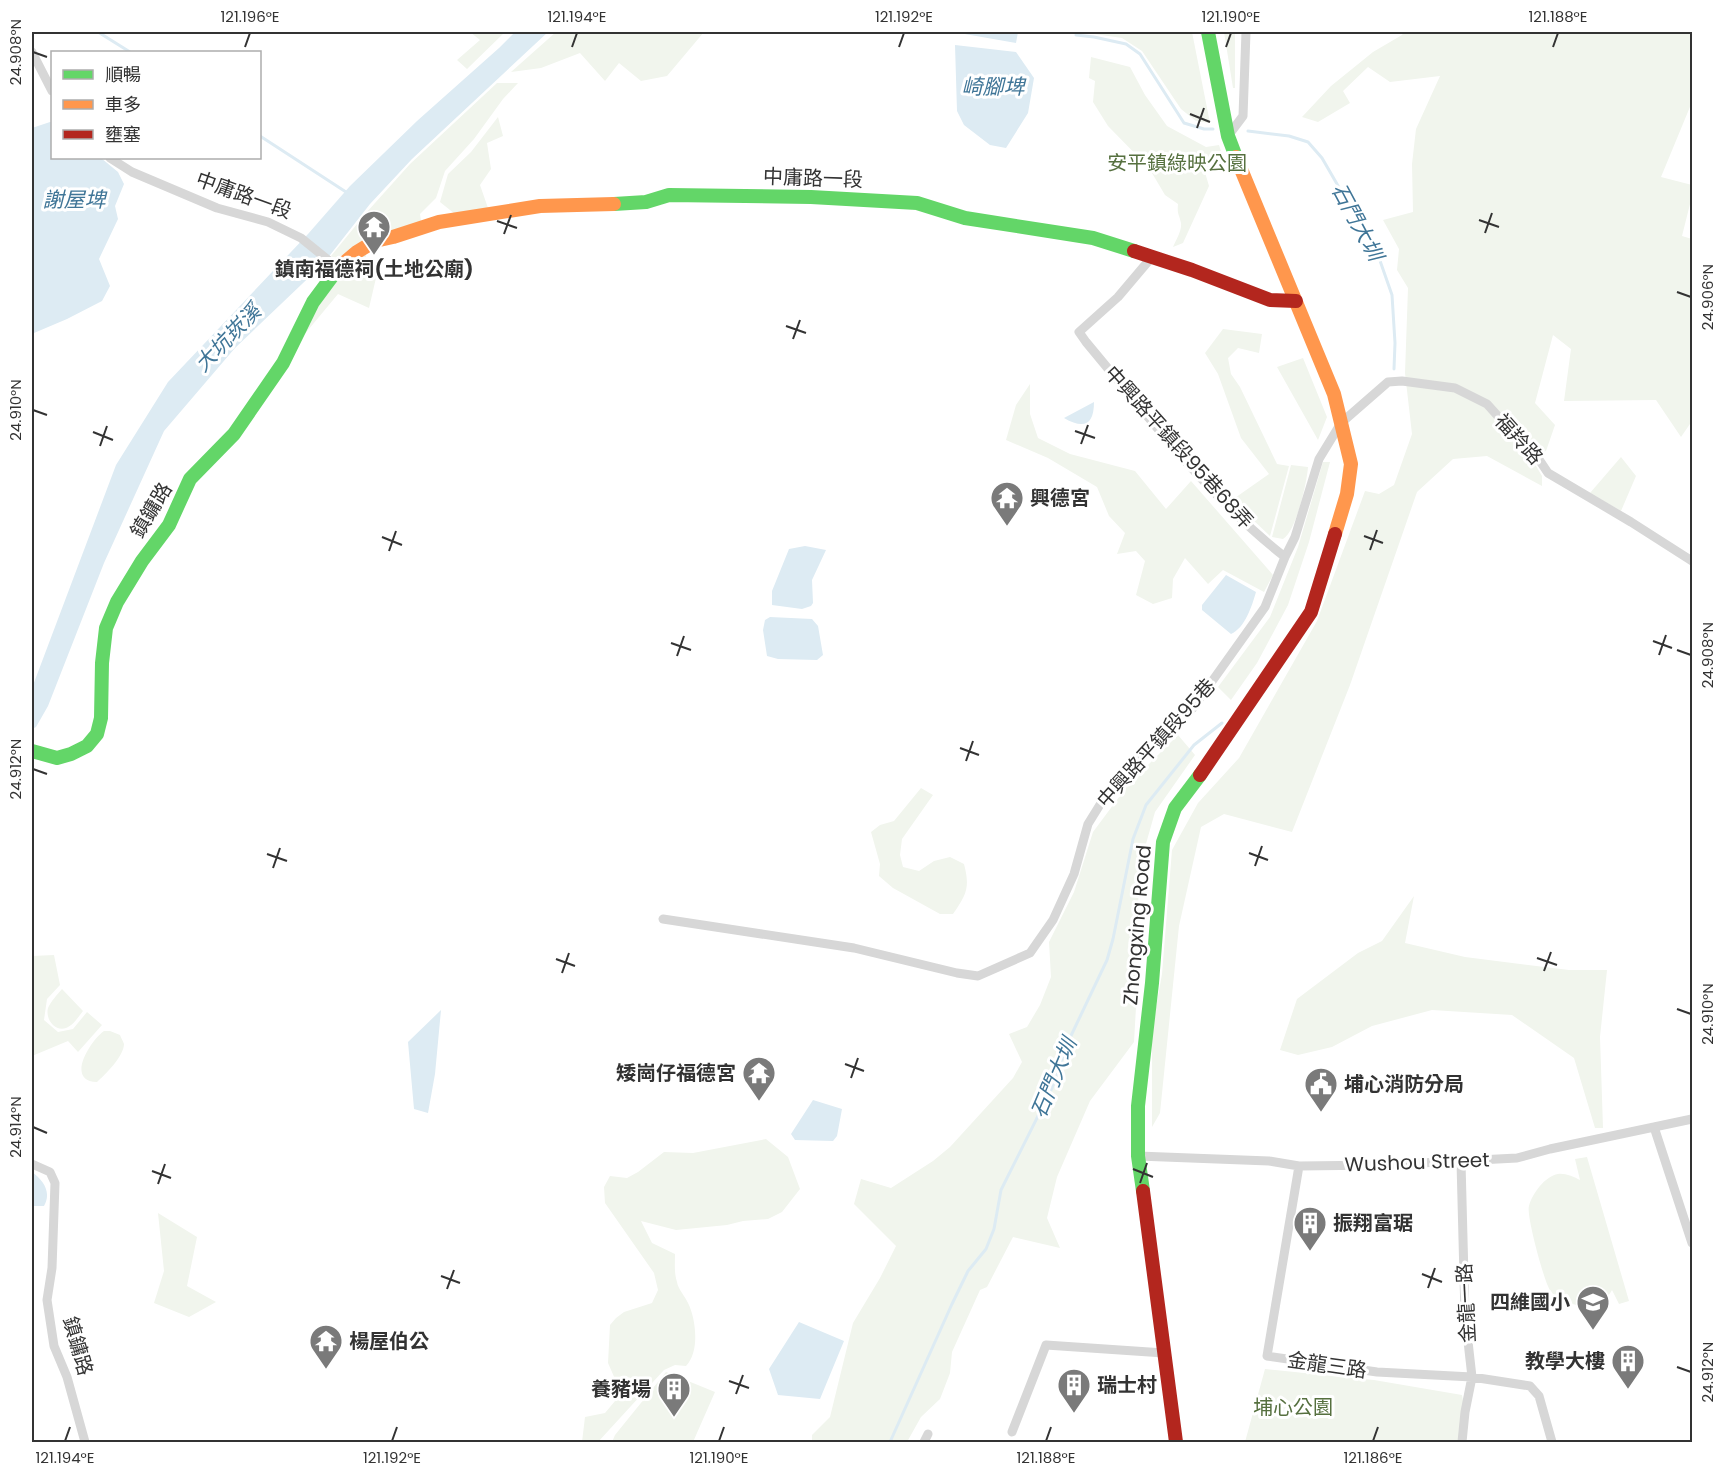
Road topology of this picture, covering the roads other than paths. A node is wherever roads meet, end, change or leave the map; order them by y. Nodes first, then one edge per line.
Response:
1 (1208, 32) edge
2 (1246, 32) edge
3 (32, 52) edge
4 (51, 89) edge
5 (1228, 136) junction
6 (112, 159) edge
7 (1151, 258) junction
8 (335, 264) junction
9 (1296, 301) junction
10 (1341, 423) junction
11 (1285, 557) junction
12 (1692, 561) edge
13 (32, 751) edge
14 (663, 919) dead end
15 (1692, 1119) edge
16 (1654, 1127) junction
17 (1138, 1156) junction
18 (1461, 1162) junction
19 (32, 1164) edge
20 (1299, 1166) junction
21 (1692, 1243) edge
22 (1164, 1353) junction
23 (1472, 1377) junction
24 (1012, 1432) dead end
25 (85, 1443) edge
26 (1176, 1443) edge
27 (1462, 1443) edge
28 (1551, 1443) edge

1 - 5 street, Zhongxing Road
2 - 5 street
3 - 4 street
5 - 9 street, Zhongxing Road
6 - 8 street, 中庸路一段
7 - 8 street, 中庸路一段
7 - 9 street, 中庸路一段
7 - 11 street, 中興路平鎮段95巷68弄
8 - 13 street, 鎮鏞路
9 - 10 street, Zhongxing Road
10 - 11 street, 中興路平鎮段95巷
10 - 12 street, 福羚路
10 - 17 street, Zhongxing Road
11 - 14 street, 中興路平鎮段95巷
15 - 16 street, Wushou Street
16 - 18 street, Wushou Street
16 - 21 street
17 - 20 street, Wushou Street
17 - 22 street, Zhongxing Road
18 - 20 street, Wushou Street
18 - 23 street, 金龍一路
19 - 25 street, 鎮鏞路
20 - 23 street, 金龍三路
22 - 24 street
22 - 26 street, Zhongxing Road
23 - 27 street, 金龍一路
23 - 28 street

